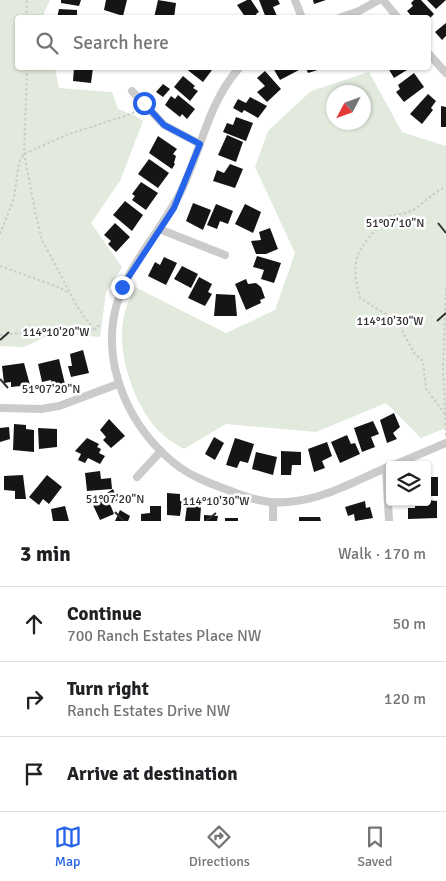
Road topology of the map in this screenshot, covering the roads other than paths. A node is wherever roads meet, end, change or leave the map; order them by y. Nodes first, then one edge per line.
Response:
1 (295, 0) edge
2 (381, 0) edge
3 (301, 15) edge
4 (347, 15) edge
5 (395, 15) edge
6 (431, 56) edge
7 (238, 70) edge
8 (446, 73) edge
9 (132, 90) dead end
10 (200, 144) junction
11 (160, 229) junction
12 (225, 255) dead end
13 (118, 384) junction
14 (0, 408) edge
15 (446, 443) edge
16 (161, 451) junction
17 (402, 461) edge
18 (386, 468) edge
19 (137, 477) dead end
20 (273, 502) junction
21 (389, 506) edge
22 (273, 521) edge
23 (389, 521) edge

1 - 3 street
2 - 4 street
2 - 5 street
6 - 8 street
7 - 10 street
9 - 10 street
10 - 11 street
11 - 12 street
11 - 13 street
13 - 14 street
13 - 16 street
15 - 17 street
16 - 19 street
16 - 20 street
18 - 20 street
20 - 22 street
21 - 23 street

